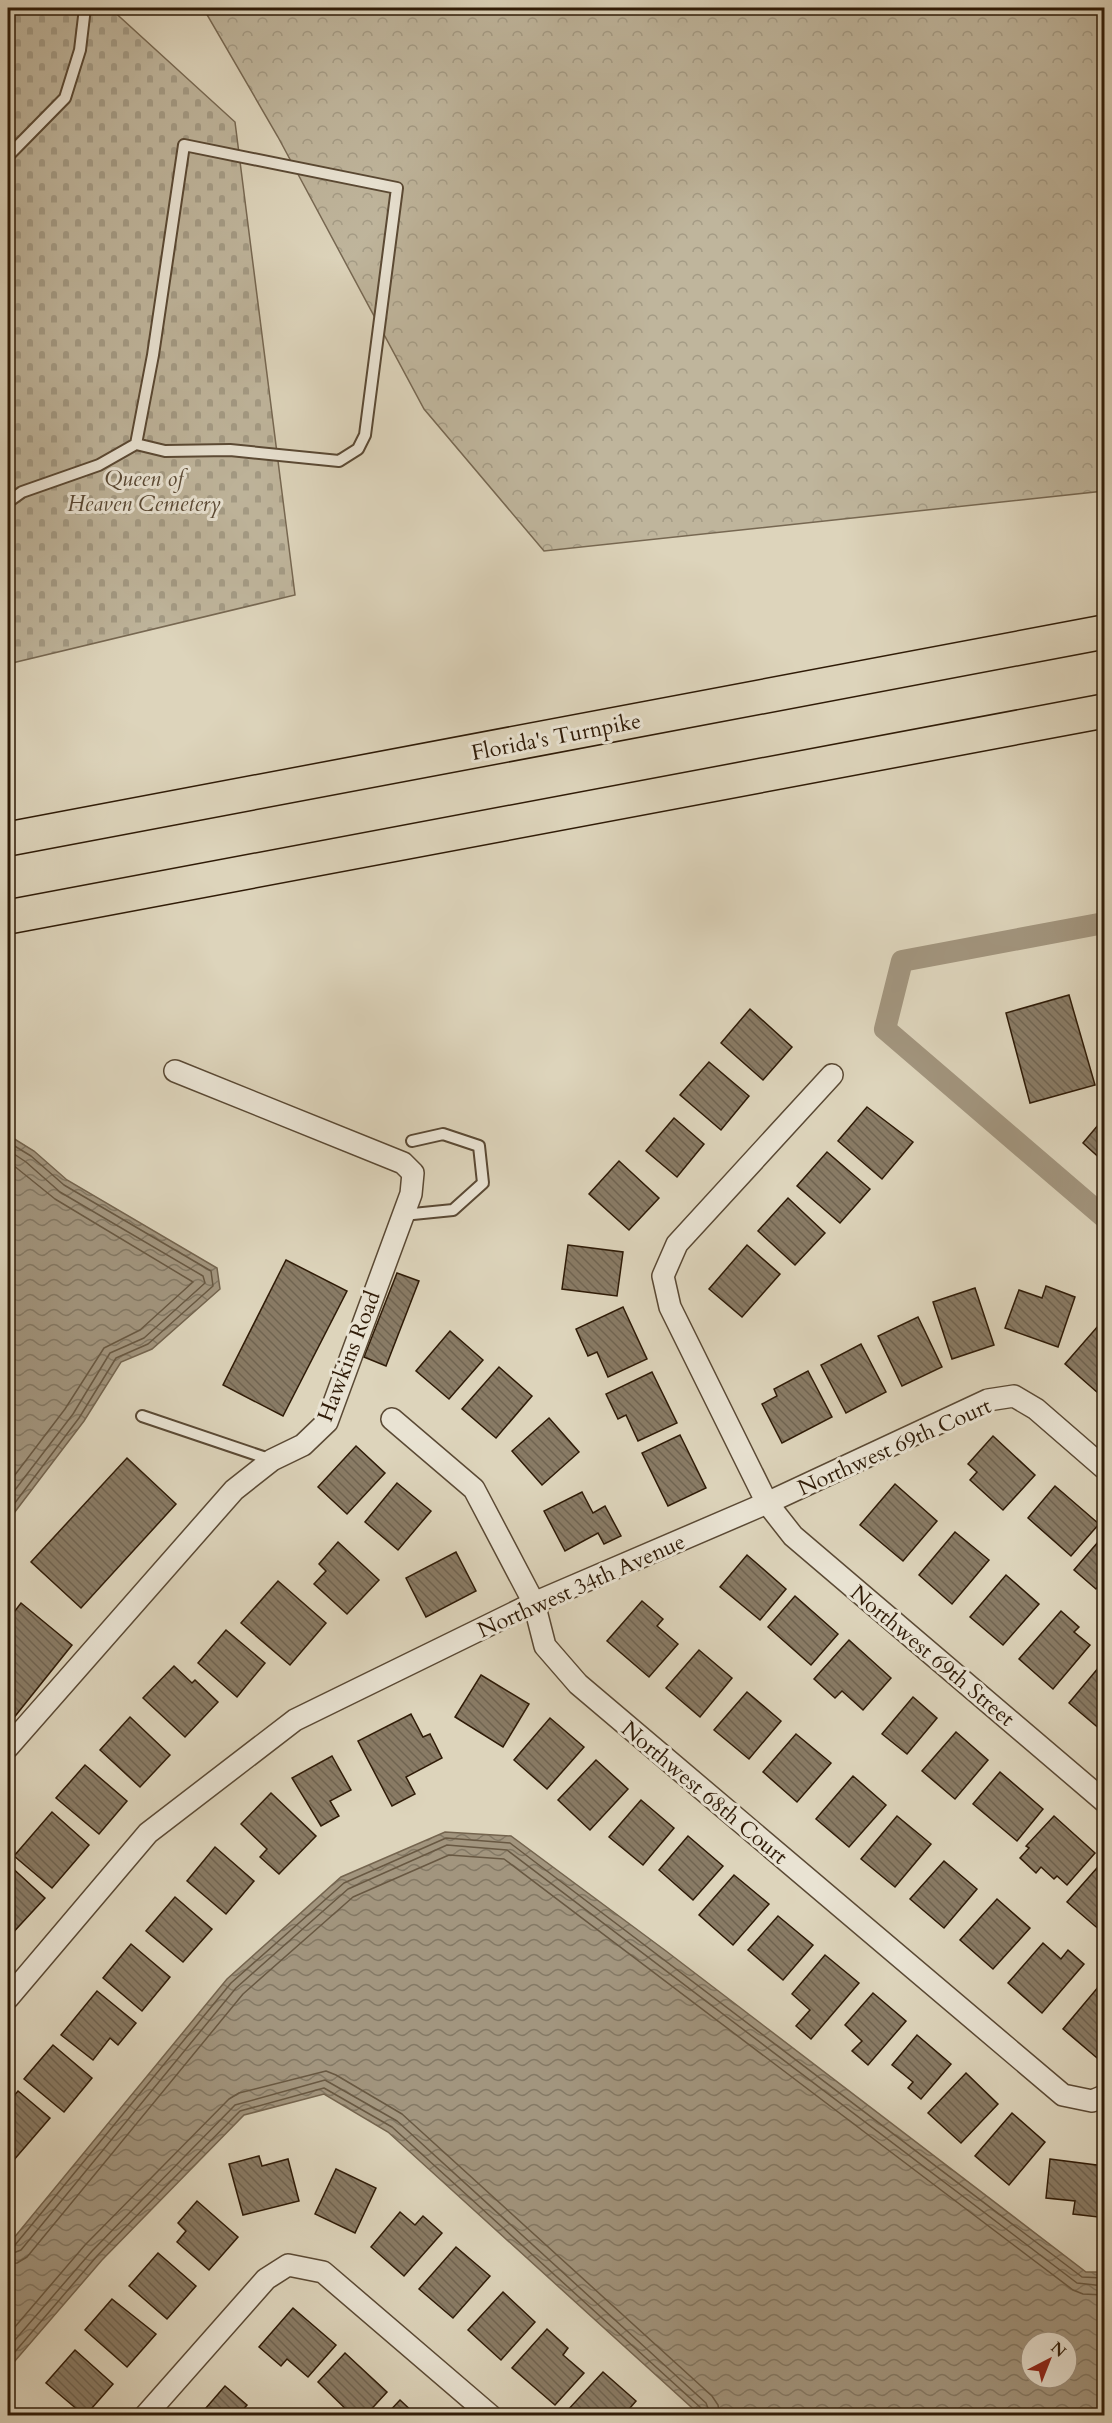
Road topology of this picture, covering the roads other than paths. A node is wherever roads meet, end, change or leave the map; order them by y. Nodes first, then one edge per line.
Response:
1 (85, 8) edge
2 (8, 156) edge
3 (136, 444) junction
4 (8, 502) edge
5 (1104, 632) edge
6 (1104, 711) edge
7 (8, 839) edge
8 (8, 917) edge
9 (175, 1071) dead end
10 (832, 1076) dead end
11 (412, 1141) dead end
12 (403, 1215) junction
13 (142, 1416) dead end
14 (392, 1419) dead end
15 (272, 1460) junction
16 (1104, 1468) edge
17 (767, 1503) junction
18 (534, 1603) junction
19 (8, 1748) edge
20 (1104, 1801) edge
21 (8, 1998) edge
22 (1098, 2098) edge
23 (145, 2415) edge
24 (491, 2415) edge

1 - 2 lane
3 - 3 lane
3 - 4 lane
5 - 7 highway, Florida's Turnpike
6 - 8 highway
9 - 12 street, Hawkins Road
10 - 17 street
11 - 12 lane
12 - 15 street, Hawkins Road
13 - 15 lane
14 - 18 street, Northwest 68th Court
15 - 19 street, Hawkins Road
16 - 17 street, Northwest 69th Court
17 - 18 street, Northwest 34th Avenue
17 - 20 street, Northwest 69th Street
18 - 21 street, Northwest 34th Avenue
18 - 22 street, Northwest 68th Court
23 - 24 street

